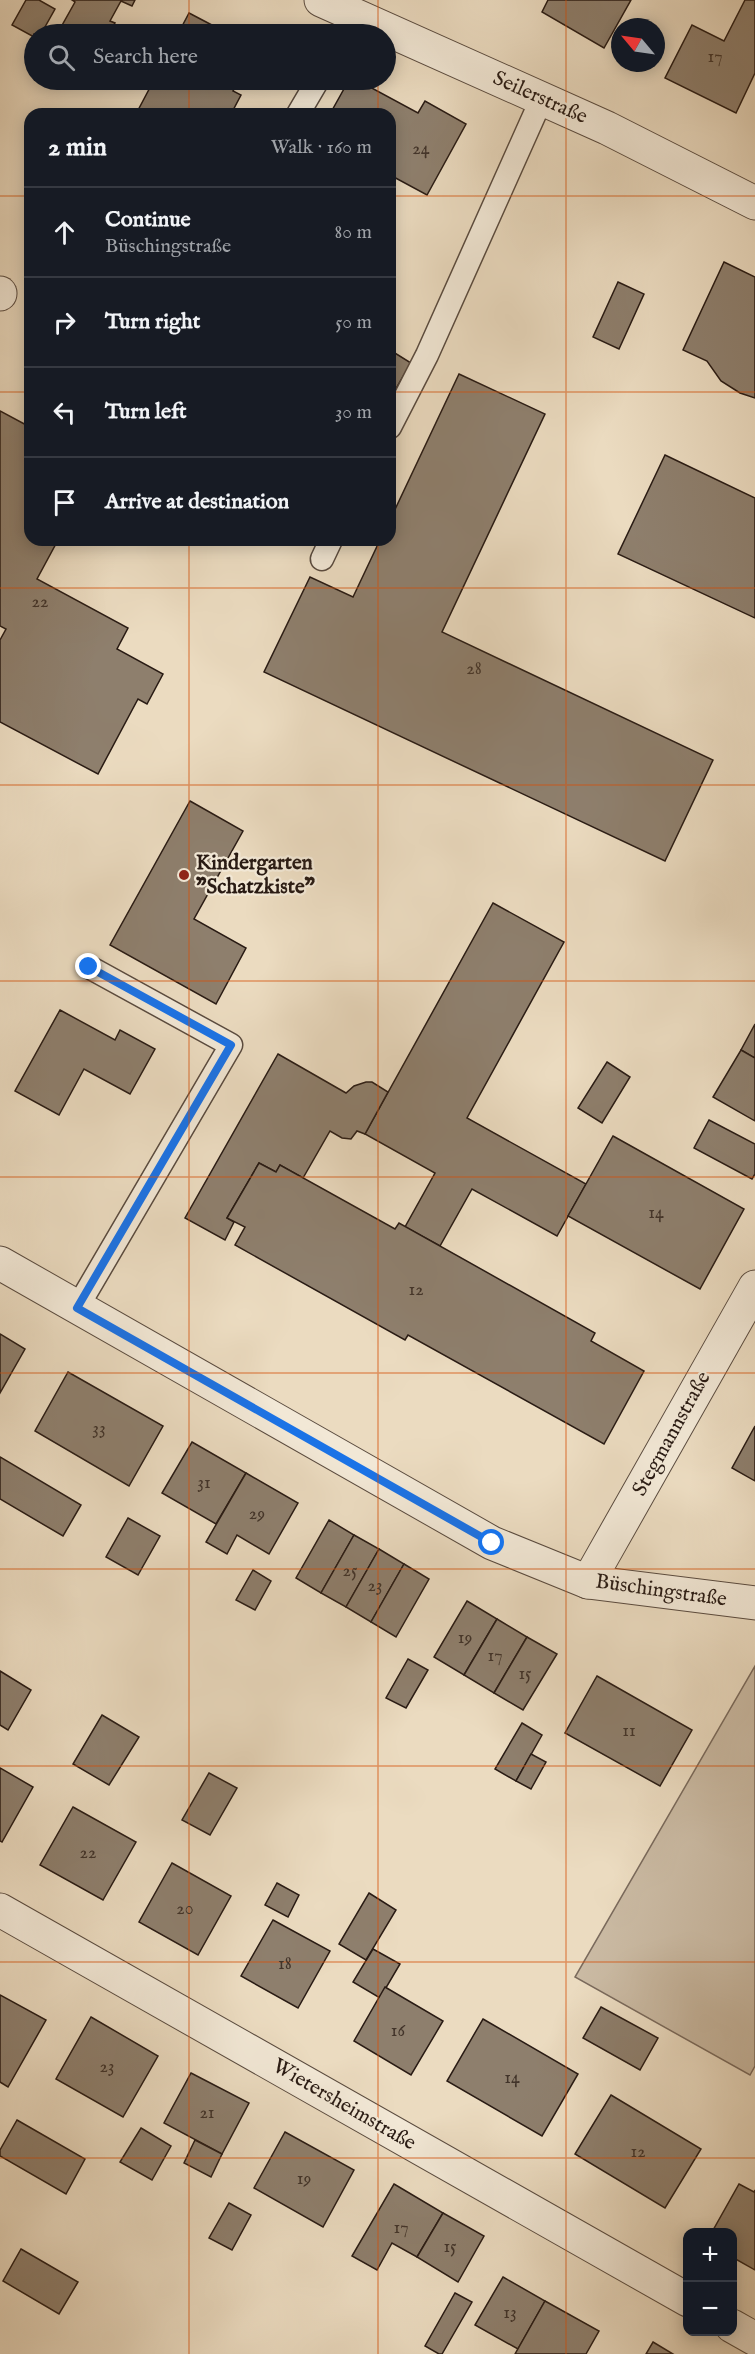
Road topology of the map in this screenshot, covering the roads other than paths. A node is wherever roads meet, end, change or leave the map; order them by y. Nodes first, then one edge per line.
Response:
1 (336, 11) edge
2 (367, 24) edge
3 (396, 36) edge
4 (312, 90) edge
5 (542, 98) junction
6 (302, 108) edge
7 (755, 203) edge
8 (396, 415) edge
9 (89, 967) dead end
10 (0, 1263) edge
11 (755, 1287) edge
12 (77, 1308) junction
13 (588, 1582) junction
14 (755, 1603) edge
15 (0, 1910) edge
16 (683, 2298) edge
17 (737, 2329) edge
18 (755, 2339) edge

1 - 2 street, Seilerstraße
3 - 5 street, Seilerstraße
4 - 6 lane
5 - 7 street, Seilerstraße
5 - 8 lane
9 - 12 lane
10 - 12 street, Büschingstraße
11 - 13 street, Stegmannstraße
12 - 13 street, Büschingstraße
13 - 14 street, Büschingstraße
15 - 16 street, Wietersheimstraße
17 - 18 street

